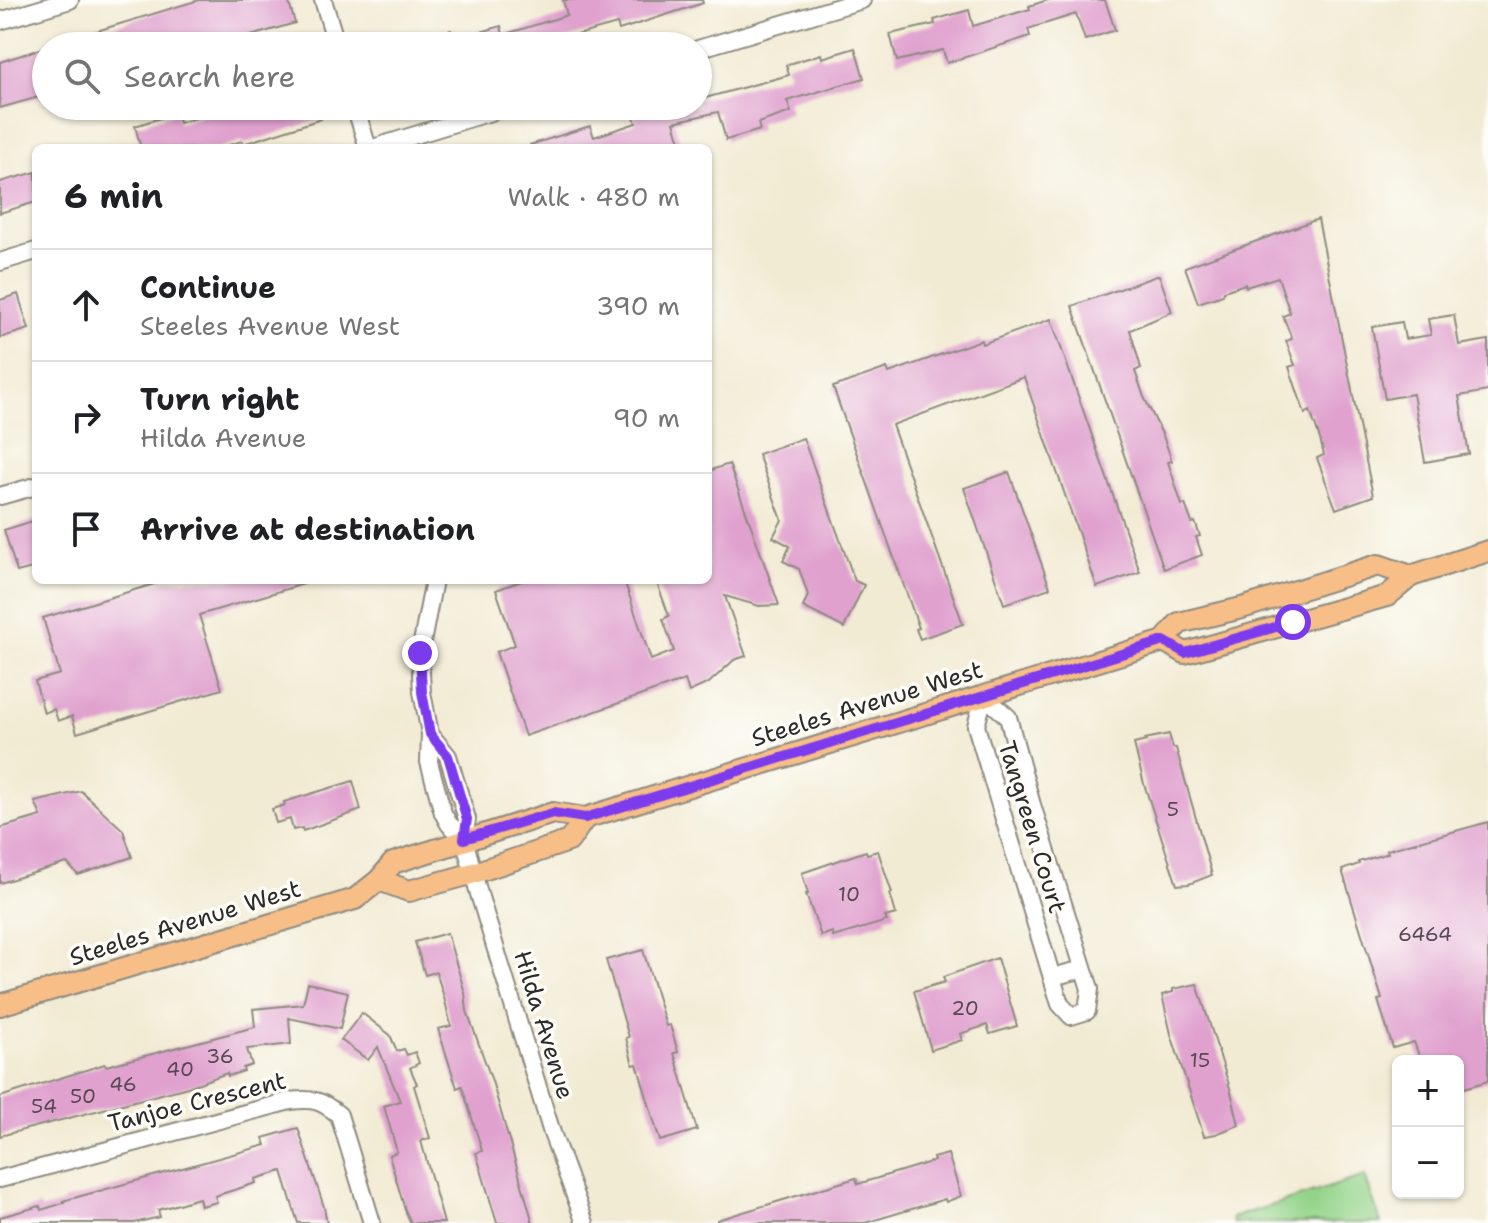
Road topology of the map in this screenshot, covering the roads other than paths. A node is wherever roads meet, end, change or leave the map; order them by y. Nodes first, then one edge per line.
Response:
1 (70, 0) edge
2 (323, 0) edge
3 (862, 0) edge
4 (0, 21) edge
5 (333, 32) edge
6 (712, 45) edge
7 (360, 120) edge
8 (463, 120) edge
9 (369, 144) edge
10 (383, 144) edge
11 (32, 252) edge
12 (0, 262) edge
13 (32, 487) edge
14 (0, 496) edge
15 (1488, 551) edge
16 (1411, 576) junction
17 (433, 584) edge
18 (1260, 603) junction
19 (1270, 629) junction
20 (1164, 641) junction
21 (984, 696) junction
22 (585, 818) junction
23 (464, 839) junction
24 (474, 873) junction
25 (379, 880) junction
26 (1083, 969) junction
27 (1052, 977) junction
28 (0, 1005) edge
29 (0, 1179) edge
30 (372, 1223) edge
31 (585, 1223) edge

1 - 4 street
2 - 5 street
3 - 6 street
7 - 9 street
8 - 10 street
11 - 12 street
13 - 14 street
15 - 16 main road, Steeles Avenue West
16 - 18 main road, Steeles Avenue West
16 - 19 main road, Steeles Avenue West
17 - 23 street, Hilda Avenue
18 - 19 main road
18 - 20 main road, Steeles Avenue West
19 - 20 main road, Steeles Avenue West
20 - 21 main road, Steeles Avenue West
21 - 22 main road, Steeles Avenue West
21 - 26 street, Tangreen Court
21 - 27 street, Tangreen Court
22 - 23 main road, Steeles Avenue West
22 - 24 main road, Steeles Avenue West
23 - 24 street, Hilda Avenue
23 - 25 main road, Steeles Avenue West
24 - 25 main road, Steeles Avenue West
24 - 31 street, Hilda Avenue
25 - 28 main road, Steeles Avenue West
26 - 27 street
26 - 27 street, Tangreen Court
29 - 30 street, Tanjoe Crescent

